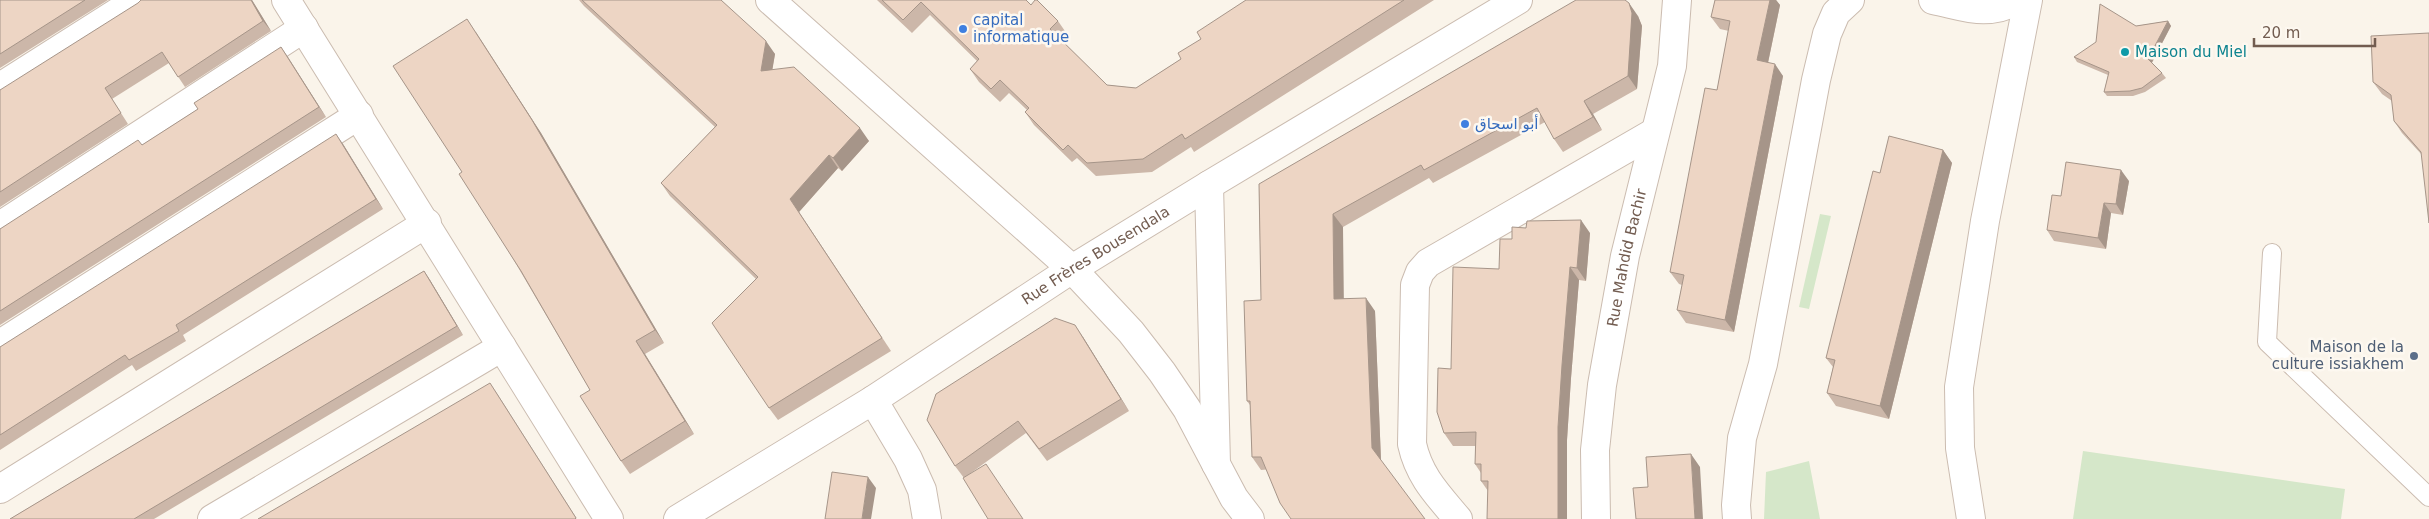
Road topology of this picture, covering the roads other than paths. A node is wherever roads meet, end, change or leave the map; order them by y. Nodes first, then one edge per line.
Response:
1 (137, 0) edge
2 (286, 0) edge
3 (770, 0) edge
4 (1518, 0) edge
5 (1677, 0) edge
6 (1850, 0) edge
7 (1933, 0) edge
8 (2019, 0) edge
9 (2028, 0) edge
10 (304, 28) junction
11 (0, 87) edge
12 (359, 115) junction
13 (1655, 132) junction
14 (1209, 185) junction
15 (427, 223) junction
16 (0, 226) edge
17 (2272, 253) dead end
18 (1072, 269) junction
19 (0, 344) edge
20 (502, 347) junction
21 (873, 400) junction
22 (1216, 464) junction
23 (0, 489) edge
24 (2429, 497) edge
25 (212, 519) edge
26 (609, 519) edge
27 (678, 519) edge
28 (927, 519) edge
29 (1250, 519) edge
30 (1458, 519) edge
31 (1596, 519) edge
32 (1737, 519) edge
33 (1971, 519) edge

1 - 11 street
2 - 10 street
3 - 18 street
4 - 14 street, Rue Frères Bousendala
5 - 13 street, Rue Mahdid Bachir
6 - 32 street
7 - 8 street
9 - 33 street
10 - 12 street
10 - 16 street
12 - 15 street
12 - 19 street
13 - 30 street
13 - 31 street, Rue Mahdid Bachir
14 - 18 street, Rue Frères Bousendala
14 - 22 street
15 - 20 street
15 - 23 street
17 - 24 lane
18 - 21 street, Rue Frères Bousendala
18 - 22 street
20 - 25 street
20 - 26 street
21 - 27 street, Rue Frères Bousendala
21 - 28 street
22 - 29 street

